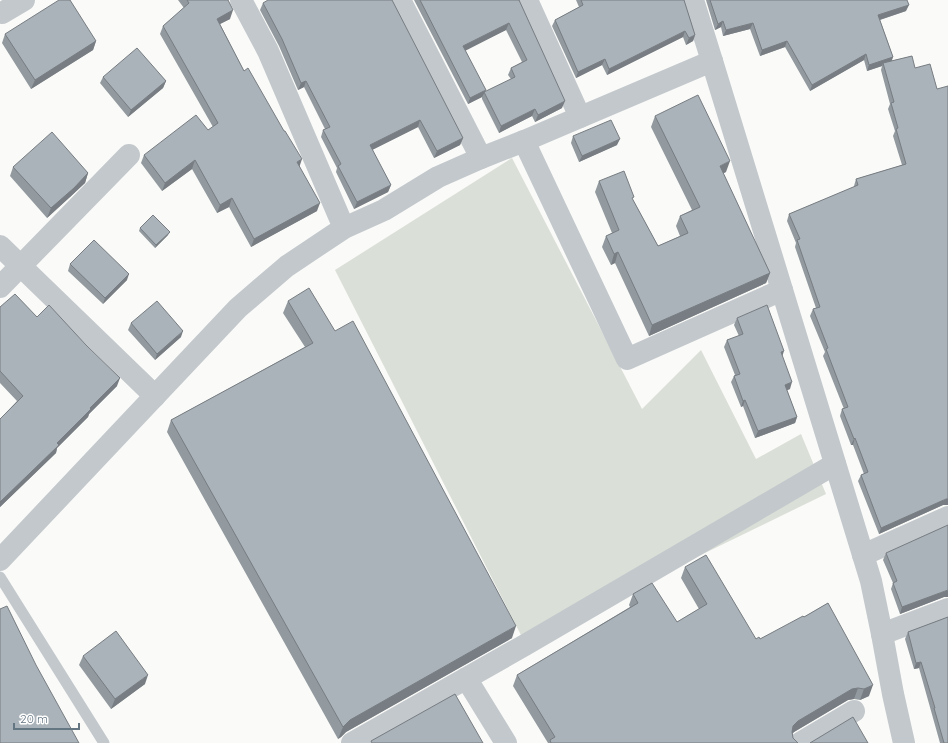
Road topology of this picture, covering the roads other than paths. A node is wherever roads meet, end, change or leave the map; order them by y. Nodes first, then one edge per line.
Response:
1 (24, 0) edge
2 (241, 0) edge
3 (400, 0) edge
4 (527, 0) edge
5 (693, 0) edge
6 (2, 13) dead end
7 (712, 61) junction
8 (580, 117) junction
9 (524, 141) junction
10 (129, 155) dead end
11 (481, 158) junction
12 (344, 228) junction
13 (0, 246) edge
14 (21, 266) junction
15 (0, 287) edge
16 (782, 290) junction
17 (155, 396) junction
18 (835, 464) junction
19 (948, 517) edge
20 (863, 555) junction
21 (0, 560) edge
22 (0, 577) edge
23 (948, 608) edge
24 (882, 634) junction
25 (466, 678) junction
26 (854, 711) dead end
27 (104, 743) edge
28 (352, 743) edge
29 (506, 743) edge
30 (800, 743) edge
31 (904, 743) edge

1 - 6 street
2 - 12 street
3 - 11 street
4 - 8 street
5 - 7 street
7 - 8 street
7 - 16 street
8 - 9 street
9 - 11 street
9 - 16 street
10 - 14 street
11 - 12 street
12 - 17 street
13 - 14 street
14 - 15 street
14 - 17 street
16 - 18 street
17 - 21 street
18 - 20 street
18 - 25 street
19 - 20 street
20 - 24 street
22 - 27 lane
23 - 24 street
24 - 31 street
25 - 28 street
25 - 29 street
26 - 30 street

